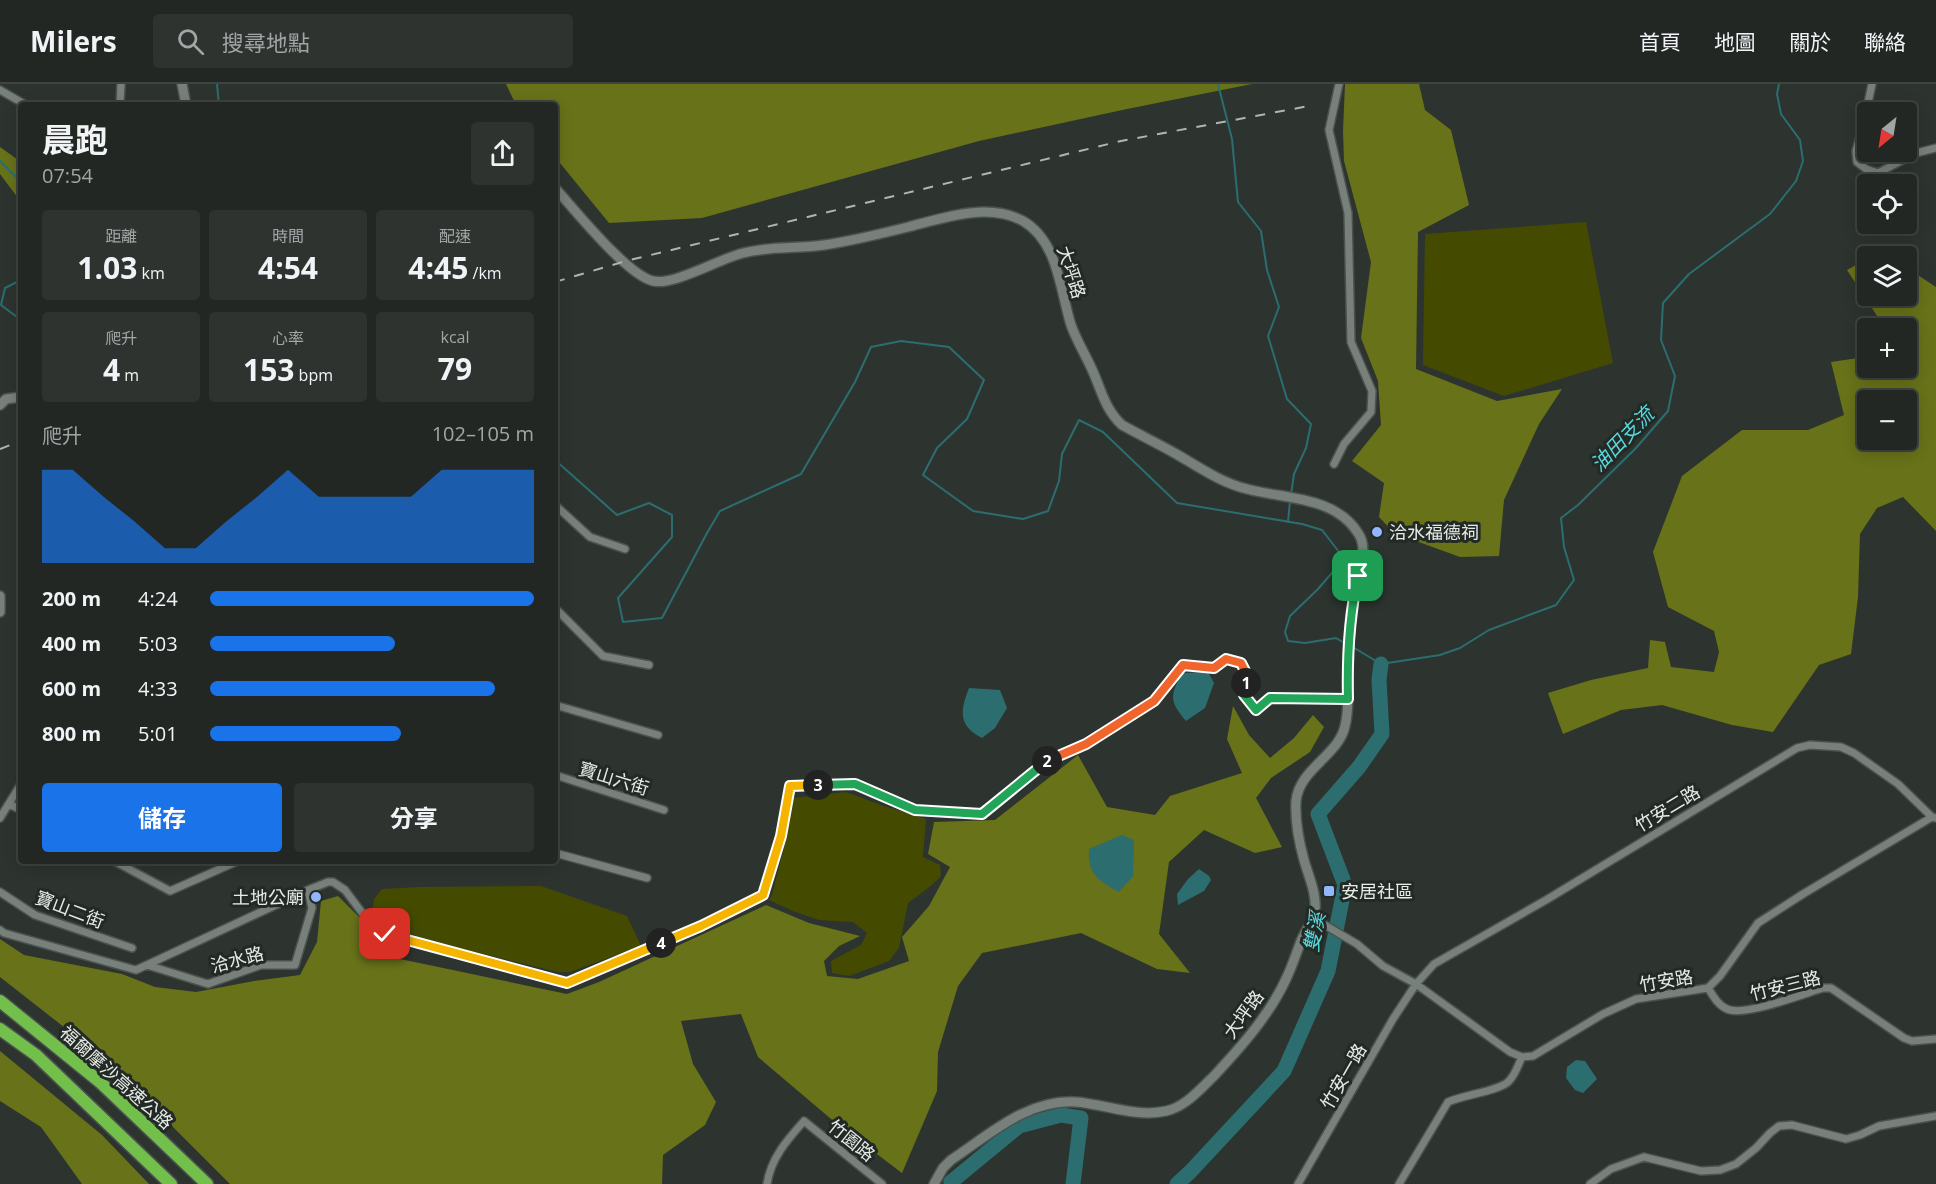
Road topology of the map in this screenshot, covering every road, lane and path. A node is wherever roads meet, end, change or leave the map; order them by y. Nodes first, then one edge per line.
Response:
1 (121, 84) edge
2 (182, 84) edge
3 (1339, 84) edge
4 (1872, 84) edge
5 (0, 90) edge
6 (21, 102) edge
7 (120, 102) edge
8 (185, 102) edge
9 (1936, 148) edge
10 (558, 191) edge
11 (18, 397) edge
12 (0, 405) edge
13 (1334, 465) dead end
14 (558, 508) edge
15 (625, 549) dead end
16 (0, 596) edge
17 (558, 611) edge
18 (0, 612) edge
19 (649, 665) dead end
20 (1348, 699) junction
21 (558, 706) edge
22 (658, 735) dead end
23 (558, 777) edge
24 (18, 789) edge
25 (9, 804) junction
26 (18, 808) edge
27 (664, 810) dead end
28 (0, 818) edge
29 (1934, 818) edge
30 (558, 854) edge
31 (120, 864) edge
32 (231, 864) edge
33 (647, 878) dead end
34 (308, 890) junction
35 (0, 892) edge
36 (1313, 918) junction
37 (0, 930) edge
38 (132, 948) dead end
39 (147, 965) junction
40 (1416, 984) junction
41 (1708, 988) junction
42 (0, 1001) edge
43 (0, 1029) edge
44 (1936, 1039) edge
45 (1522, 1057) junction
46 (1936, 1116) edge
47 (171, 1184) edge
48 (207, 1184) edge
49 (767, 1184) edge
50 (882, 1184) edge
51 (934, 1184) edge
52 (1298, 1184) edge
53 (1398, 1184) edge
54 (1590, 1184) edge

1 - 7 street
2 - 8 street
3 - 13 street
4 - 9 street
5 - 6 street
10 - 20 street, 大坪路
11 - 12 street
14 - 15 street
16 - 18 street
17 - 19 street
20 - 34 street, 洽水路
20 - 36 street, 大坪路
21 - 22 street
23 - 27 street, 寶山六街
24 - 25 street
25 - 26 street
25 - 28 street
29 - 40 street, 竹安二路
29 - 41 street, 竹安路
30 - 33 street
31 - 32 street
34 - 39 street, 洽水路
34 - 39 street, 洽水路
35 - 38 street, 寶山二街
36 - 40 street
36 - 51 street, 大坪路
37 - 39 street, 洽水路
40 - 45 street
40 - 52 street, 竹安一路
41 - 44 street, 竹安三路
41 - 45 street, 竹安路
42 - 48 highway, 福爾摩沙高速公路
43 - 47 highway, 福爾摩沙高速公路
45 - 53 street
46 - 54 street
49 - 50 street, 竹園路

